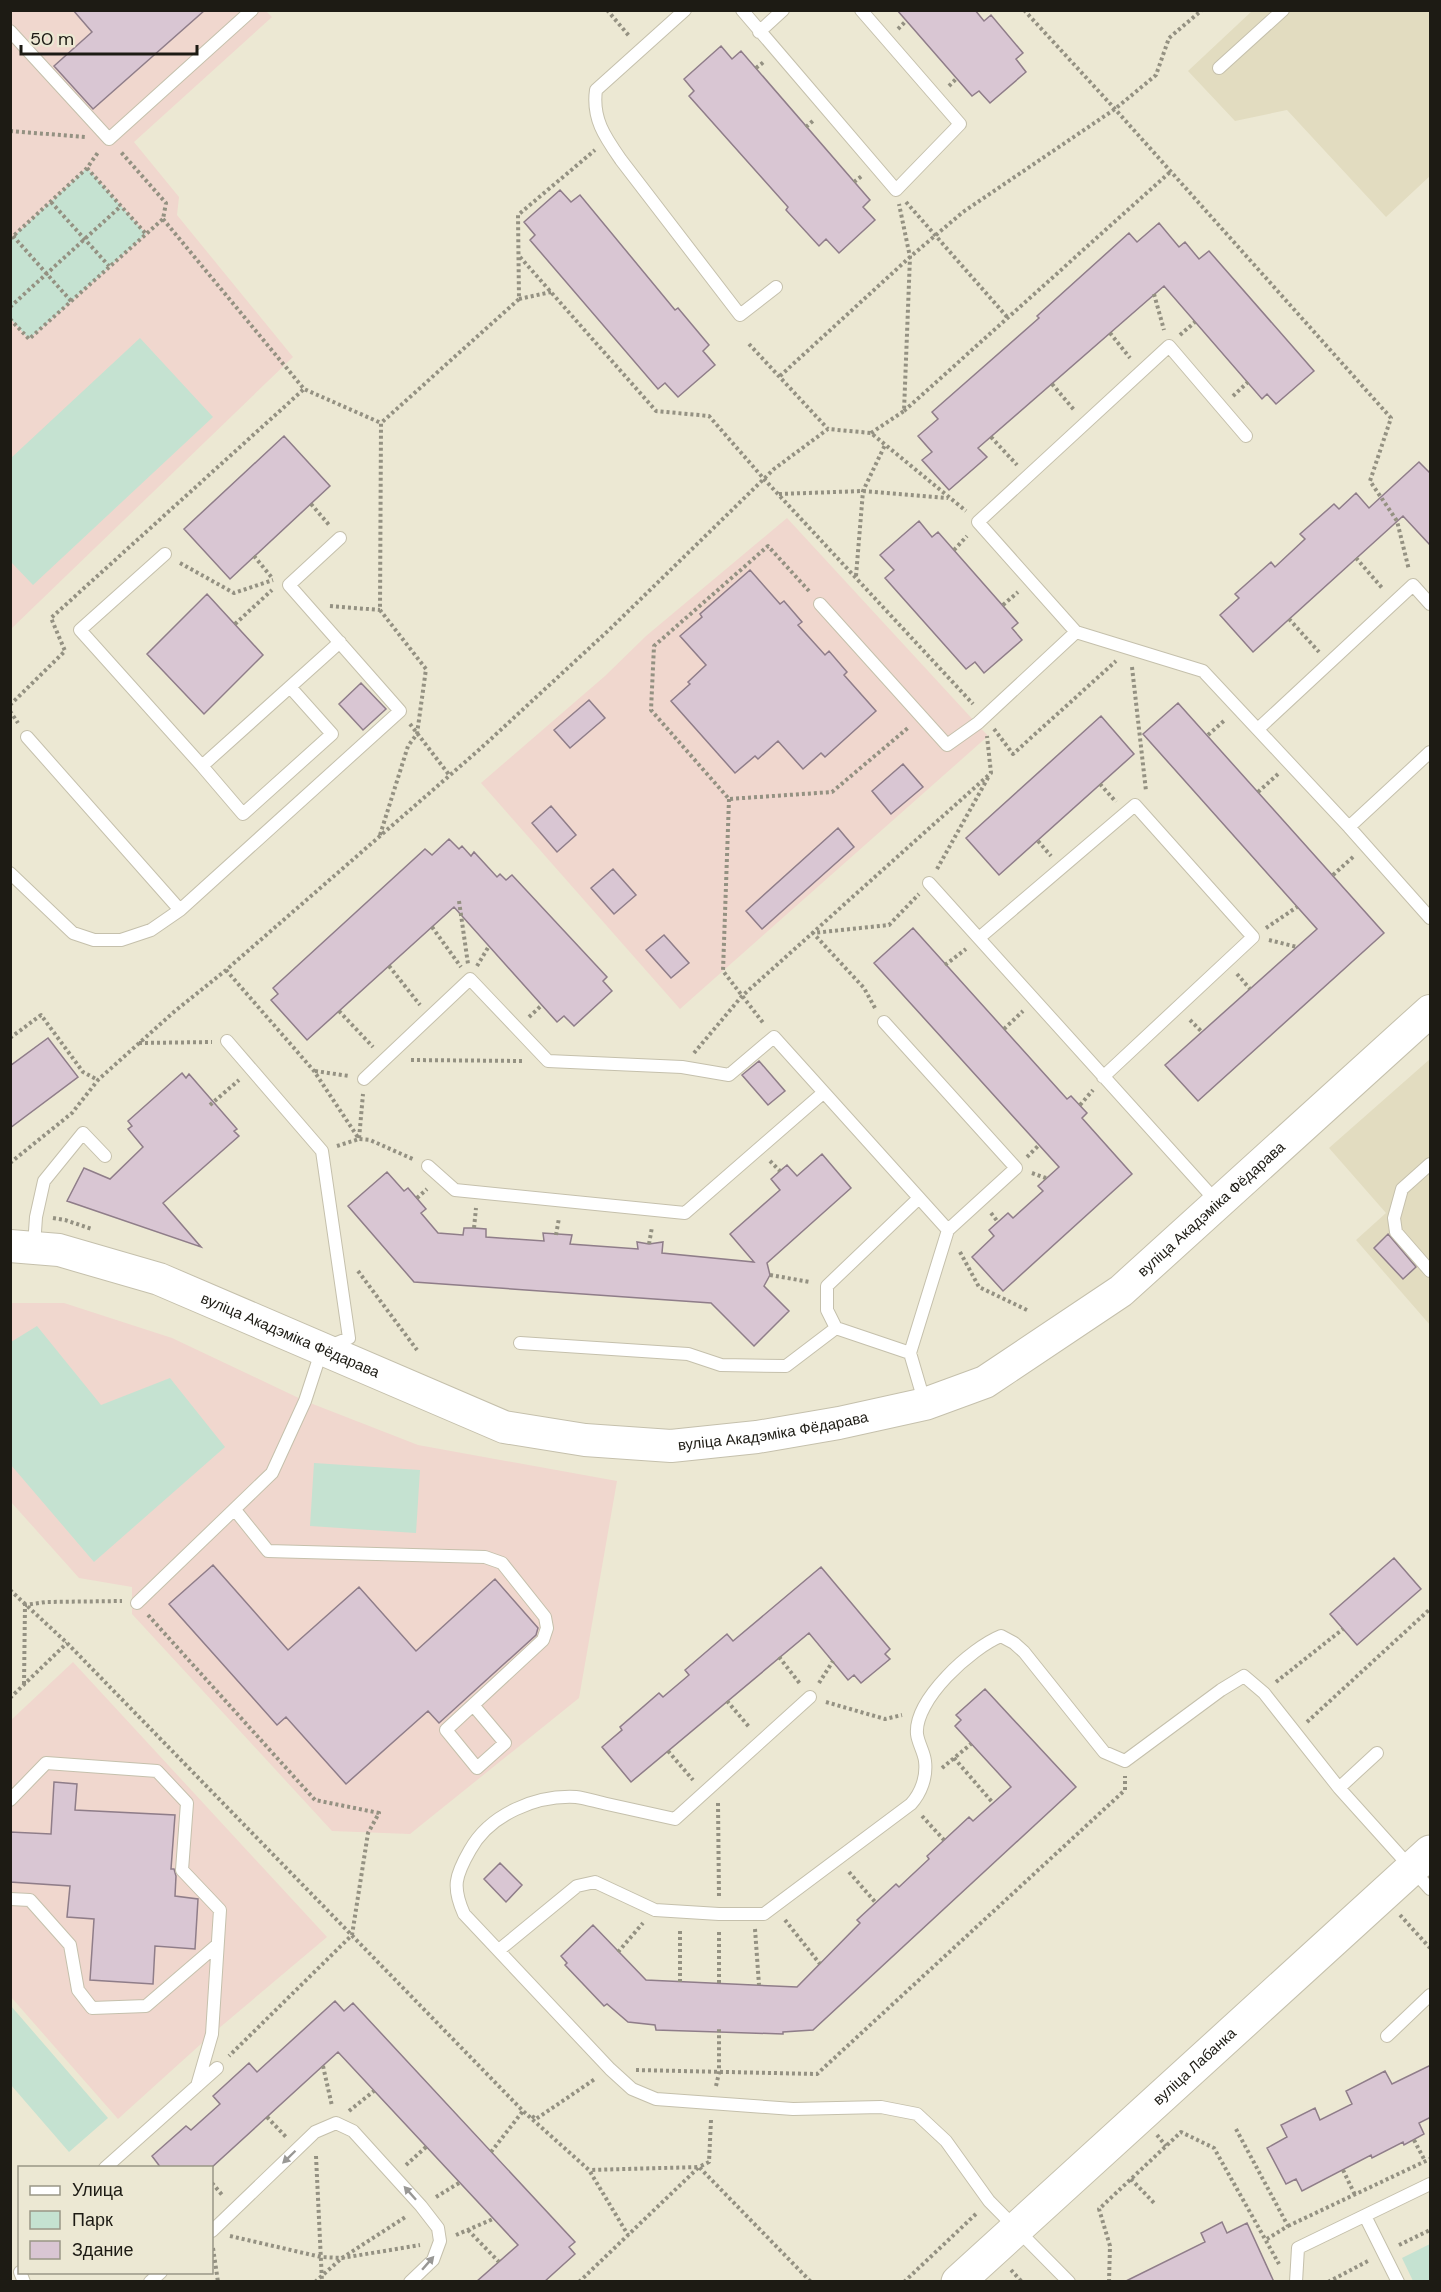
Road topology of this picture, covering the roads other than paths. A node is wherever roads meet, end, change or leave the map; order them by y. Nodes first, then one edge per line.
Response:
1 (252, 10) edge
2 (686, 10) edge
3 (742, 10) edge
4 (783, 10) edge
5 (861, 10) edge
6 (1283, 10) edge
7 (10, 31) edge
8 (759, 32) junction
9 (1219, 68) dead end
10 (776, 287) dead end
11 (1246, 436) dead end
12 (340, 538) road end
13 (165, 554) road end
14 (820, 604) road end
15 (1431, 604) edge
16 (1076, 632) junction
17 (340, 642) junction
18 (290, 687) junction
19 (1258, 729) junction
20 (27, 737) dead end
21 (1431, 752) edge
22 (202, 766) junction
23 (1349, 827) junction
24 (10, 873) edge
25 (929, 883) road end
26 (180, 910) junction
27 (1431, 918) edge
28 (979, 938) junction
29 (1431, 1011) edge
30 (884, 1022) road end
31 (227, 1041) road end
32 (1103, 1077) junction
33 (364, 1079) dead end
34 (823, 1093) junction
35 (105, 1156) dead end
36 (1431, 1164) edge
37 (428, 1166) road end
38 (919, 1198) junction
39 (1217, 1203) junction
40 (948, 1230) junction
41 (22, 1247) edge
42 (1431, 1270) edge
43 (836, 1328) junction
44 (520, 1343) dead end
45 (322, 1349) junction
46 (910, 1353) junction
47 (925, 1404) junction
48 (235, 1510) junction
49 (137, 1603) road end
50 (810, 1697) road end
51 (473, 1705) junction
52 (1377, 1753) dead end
53 (1339, 1788) junction
54 (10, 1800) edge
55 (1424, 1870) edge
56 (10, 1899) edge
57 (217, 1945) junction
58 (499, 1950) junction
59 (1431, 1995) edge
60 (1387, 2036) dead end
61 (217, 2068) road end
62 (197, 2086) junction
63 (107, 2166) edge
64 (1431, 2184) edge
65 (1365, 2216) junction
66 (1015, 2229) junction
67 (217, 2232) edge
68 (410, 2282) edge
69 (958, 2282) edge
70 (1069, 2282) edge
71 (1296, 2282) edge
72 (1398, 2282) edge

1 - 7 lane
2 - 10 lane
3 - 8 lane
4 - 8 lane
5 - 8 lane
6 - 9 lane
11 - 16 lane
12 - 17 lane
13 - 22 lane
14 - 16 lane
15 - 19 lane
16 - 19 lane
17 - 18 lane
17 - 26 lane
18 - 22 lane
18 - 22 lane
19 - 23 lane
20 - 26 lane
21 - 23 lane
23 - 27 lane
24 - 26 lane
25 - 28 lane
28 - 32 lane
28 - 32 lane
29 - 39 street, вуліца Акадэміка Фёдарава
30 - 40 lane
31 - 45 lane
32 - 39 lane
33 - 34 lane
34 - 37 lane
34 - 38 lane
35 - 41 lane
36 - 42 lane
38 - 40 lane
38 - 43 lane
39 - 47 street, вуліца Акадэміка Фёдарава
40 - 46 lane
41 - 45 street, вуліца Акадэміка Фёдарава
43 - 44 lane
43 - 46 lane
45 - 47 street, вуліца Акадэміка Фёдарава
45 - 48 lane
46 - 47 lane
48 - 49 lane
48 - 51 lane
50 - 58 lane
51 - 51 lane
52 - 53 lane
53 - 55 lane
53 - 58 lane
54 - 57 lane
55 - 66 main road, вуліца Лабанка
56 - 57 lane
57 - 62 lane
58 - 66 lane
59 - 60 lane
61 - 62 lane
62 - 63 lane
64 - 65 lane
65 - 71 lane
65 - 72 lane
66 - 69 main road, вуліца Лабанка
66 - 70 lane
68 -> 67 lane

